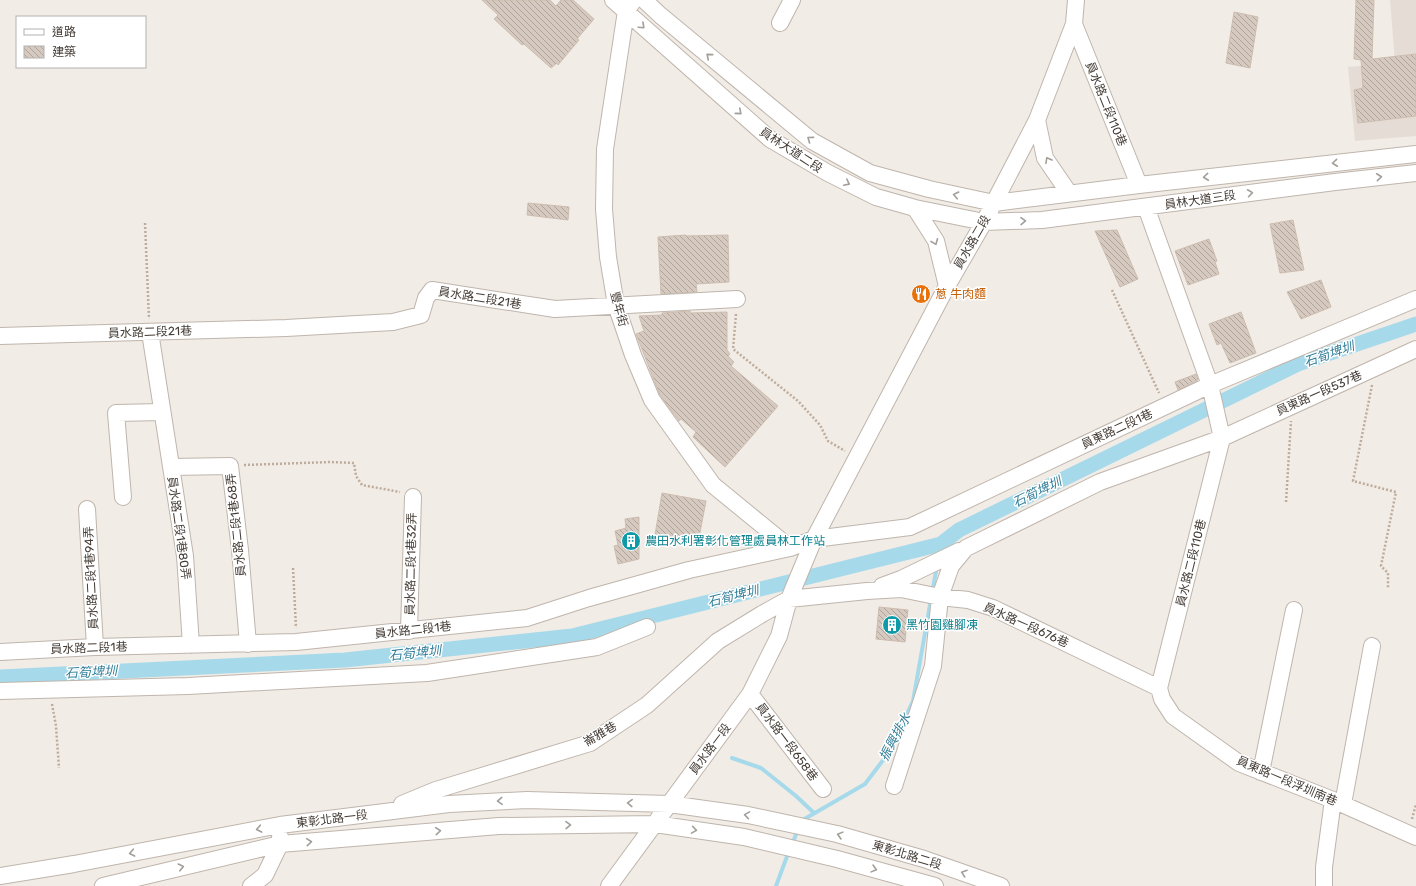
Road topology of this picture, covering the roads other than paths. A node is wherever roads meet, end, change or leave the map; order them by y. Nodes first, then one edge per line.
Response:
1 (613, 0) edge
2 (644, 0) edge
3 (792, 0) edge
4 (1076, 0) edge
5 (630, 6) edge
6 (780, 23) dead end
7 (1074, 24) junction
8 (1037, 120) junction
9 (1416, 154) edge
10 (1416, 173) edge
11 (1139, 185) junction
12 (1069, 193) junction
13 (994, 203) junction
14 (1146, 207) junction
15 (916, 208) junction
16 (984, 222) junction
17 (947, 286) junction
18 (737, 299) road end
19 (1416, 299) edge
20 (616, 305) junction
21 (150, 332) junction
22 (0, 336) edge
23 (1416, 349) edge
24 (1210, 385) junction
25 (162, 412) junction
26 (1222, 438) junction
27 (171, 467) junction
28 (123, 497) dead end
29 (413, 497) road end
30 (87, 509) dead end
31 (814, 539) junction
32 (790, 548) junction
33 (966, 548) junction
34 (901, 584) junction
35 (940, 597) junction
36 (789, 600) junction
37 (1294, 610) dead end
38 (647, 627) dead end
39 (410, 630) junction
40 (248, 644) junction
41 (191, 645) junction
42 (1372, 646) dead end
43 (95, 647) junction
44 (0, 652) edge
45 (1159, 688) junction
46 (0, 691) edge
47 (750, 694) junction
48 (1261, 772) junction
49 (894, 786) dead end
50 (823, 789) dead end
51 (1338, 802) junction
52 (668, 804) junction
53 (381, 813) junction
54 (655, 824) junction
55 (280, 825) junction
56 (1416, 837) edge
57 (280, 844) junction
58 (0, 876) edge
59 (102, 886) edge
60 (251, 886) edge
61 (609, 886) edge
62 (933, 886) edge
63 (1001, 886) edge
64 (1324, 886) edge

1 - 5 street, 員林大道二段
13 -> 2 street, 員林大道二段
3 - 6 street
4 - 7 street, 員水路二段
5 -> 15 street, 員林大道二段
5 - 20 street, 豐年街
7 - 8 street, 員水路二段
7 - 11 street, 員水路二段110巷
12 -> 8 street
8 - 13 street, 員水路二段
9 -> 11 street, 員林大道三段
14 -> 10 street, 員林大道三段
11 - 12 street, 員林大道三段
12 - 13 street, 員林大道三段
13 - 16 street, 員水路二段
16 -> 14 street, 員林大道三段
14 - 24 street
15 - 16 street, 員林大道二段
15 -> 17 street
16 - 17 street, 員水路二段
17 - 31 street, 員水路二段
18 - 20 street, 員水路二段21巷
19 - 24 street, 員東路二段1巷
20 - 21 street, 員水路二段21巷
20 - 32 street, 豐年街
21 - 22 street, 員水路二段21巷
21 - 25 street, 員水路二段1巷80弄
23 - 26 street, 員東路一段537巷
24 - 26 street
24 - 31 street, 員東路二段1巷
25 - 27 street, 員水路二段1巷80弄
25 - 28 street
26 - 33 street, 員東路一段537巷
26 - 45 street, 員水路二段110巷
27 - 40 street, 員水路二段1巷68弄
27 - 41 street, 員水路二段1巷80弄
29 - 39 street, 員水路二段1巷32弄
30 - 43 street, 員水路二段1巷94弄
31 - 32 street, 員水路二段1巷
31 - 36 street, 員水路二段
32 - 39 street, 員水路二段1巷
33 - 34 street, 員東路一段537巷
33 - 35 street
34 - 35 street, 員水路一段676巷
34 - 36 street, 員東路一段537巷
35 - 45 street, 員水路一段676巷
35 - 49 street
36 - 47 street, 員水路一段
36 - 53 street, 崙雅巷
37 - 48 street
38 - 46 street
39 - 40 street, 員水路二段1巷
40 - 41 street, 員水路二段1巷
41 - 43 street, 員水路二段1巷
42 - 51 street
43 - 44 street, 員水路二段1巷
45 - 48 street, 員東路一段浮圳南巷
47 - 50 street, 員水路一段658巷
47 - 52 street, 員水路一段
48 - 51 street, 員東路一段浮圳南巷
51 - 56 street, 員東路一段浮圳南巷
51 - 64 street
52 -> 53 street, 東彰北路一段
52 - 54 street, 員水路一段
63 -> 52 street, 東彰北路二段
53 - 55 street, 東彰北路一段
57 -> 54 street, 東彰北路一段
54 - 61 street, 員水路一段
54 -> 62 street, 東彰北路二段
55 - 57 street
55 -> 58 street, 東彰北路一段
59 -> 57 street, 東彰北路一段
57 - 60 street

